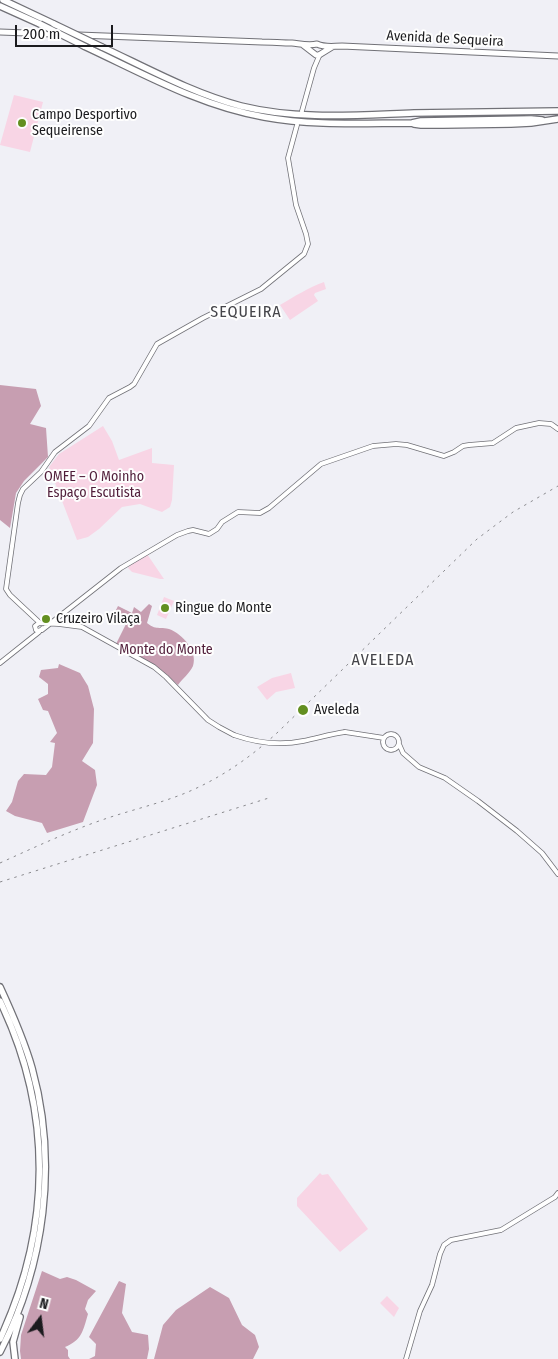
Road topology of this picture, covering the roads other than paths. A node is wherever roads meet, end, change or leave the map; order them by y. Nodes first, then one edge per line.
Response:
1 (4, 0) edge
2 (0, 6) edge
3 (0, 32) edge
4 (302, 45) junction
5 (313, 45) junction
6 (321, 46) junction
7 (332, 47) junction
8 (312, 53) junction
9 (321, 53) junction
10 (558, 56) edge
11 (314, 68) junction
12 (302, 111) dead end
13 (557, 112) edge
14 (558, 119) edge
15 (297, 124) dead end
16 (558, 429) edge
17 (29, 612) junction
18 (41, 623) junction
19 (51, 623) junction
20 (35, 627) junction
21 (41, 630) junction
22 (28, 641) junction
23 (0, 663) edge
24 (384, 740) junction
25 (399, 744) junction
26 (394, 750) junction
27 (403, 753) junction
28 (558, 874) edge
29 (0, 987) edge
30 (0, 1001) edge
31 (8, 1011) junction
32 (558, 1193) edge
33 (27, 1288) junction
34 (0, 1339) edge
35 (0, 1352) edge
36 (15, 1359) edge
37 (406, 1359) edge

1 - 13 highway, bridge
2 - 14 highway, bridge
3 - 4 main road
4 - 5 main road
4 - 8 main road
5 - 6 main road
5 - 8 main road
6 - 7 main road, Avenida de Sequeira
6 - 9 main road
7 - 9 main road, Avenida de Sequeira
7 - 10 main road, Avenida de Sequeira
8 - 9 main road
8 - 11 street
9 - 11 street
11 - 12 street
15 - 17 street
16 - 19 street
17 - 18 street
17 - 20 street
18 - 19 street
18 - 20 street
18 - 21 street
19 - 21 street
19 - 24 street, bridge
20 - 21 street
20 - 22 street
21 - 22 street
22 - 23 street
24 - 25 street
24 - 26 street
25 - 26 street
25 - 27 street
26 - 27 street
27 - 28 street
29 - 31 highway
30 - 31 highway
31 - 33 highway
31 - 34 highway
32 - 37 street
33 - 35 highway
33 - 36 highway

